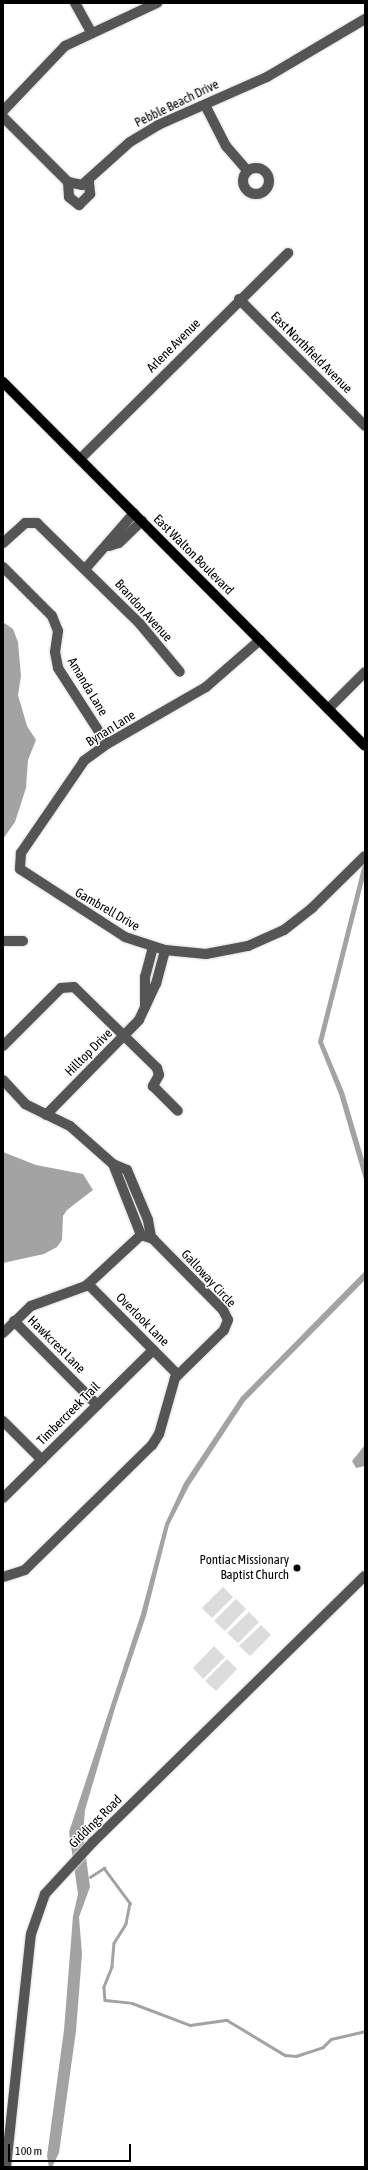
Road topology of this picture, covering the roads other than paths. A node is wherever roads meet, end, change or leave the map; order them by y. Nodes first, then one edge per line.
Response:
1 (75, 3) edge
2 (157, 3) edge
3 (365, 19) edge
4 (91, 32) junction
5 (205, 105) junction
6 (3, 111) edge
7 (3, 117) edge
8 (248, 171) dead end
9 (68, 182) junction
10 (89, 182) junction
11 (288, 253) dead end
12 (239, 299) junction
13 (3, 382) edge
14 (365, 426) edge
15 (80, 459) junction
16 (134, 513) junction
17 (142, 521) junction
18 (3, 543) edge
19 (109, 546) junction
20 (3, 567) edge
21 (86, 568) junction
22 (260, 640) junction
23 (180, 672) dead end
24 (365, 672) edge
25 (328, 709) junction
26 (107, 744) junction
27 (365, 746) edge
28 (365, 856) edge
29 (24, 874) joint
30 (3, 941) edge
31 (23, 941) dead end
32 (154, 948) junction
33 (165, 950) junction
34 (145, 1006) junction
35 (124, 1036) junction
36 (3, 1046) edge
37 (3, 1080) edge
38 (178, 1111) dead end
39 (46, 1115) junction
40 (113, 1164) junction
41 (141, 1235) junction
42 (151, 1237) junction
43 (88, 1284) junction
44 (14, 1322) junction
45 (3, 1333) edge
46 (153, 1350) junction
47 (178, 1375) junction
48 (97, 1405) junction
49 (3, 1421) edge
50 (42, 1460) junction
51 (3, 1498) edge
52 (365, 1576) edge
53 (3, 1577) edge
54 (6, 2167) edge

1 - 4 street
2 - 4 street
3 - 5 street, Pebble Beach Drive
4 - 6 street
5 - 8 street
5 - 10 street, Pebble Beach Drive
7 - 9 street
9 - 10 street
9 - 10 street
11 - 12 street, Arlene Avenue
12 - 14 street, East Northfield Avenue
12 - 15 street, Arlene Avenue
13 - 15 main road, East Walton Boulevard
15 - 16 main road, East Walton Boulevard
16 - 17 main road, East Walton Boulevard
16 - 19 street
17 - 19 street
17 - 22 main road, East Walton Boulevard
18 - 21 street, Brandon Avenue
19 - 21 street
20 - 26 street, Amanda Lane
21 - 23 street, Brandon Avenue
22 - 25 main road, East Walton Boulevard
22 - 26 street, Bynan Lane
24 - 25 street
25 - 27 main road, East Walton Boulevard
26 - 29 street, Bynan Lane
28 - 33 street, Gambrell Drive
29 - 32 street, Gambrell Drive
30 - 31 street
32 - 33 street, Gambrell Drive
32 - 34 street, Hilltop Drive
33 - 34 street, Hilltop Drive
34 - 35 street, Hilltop Drive
35 - 36 street
35 - 38 street
35 - 39 street, Hilltop Drive
37 - 39 street
39 - 40 street
40 - 41 street
40 - 42 street
41 - 42 street
41 - 43 street
42 - 47 street, Galloway Circle
43 - 44 street
43 - 46 street, Overlook Lane
44 - 45 street
44 - 48 street, Hawkcrest Lane
46 - 47 street, Overlook Lane
46 - 48 street, Timbercreek Trail
47 - 53 street, Galloway Circle
48 - 50 street, Timbercreek Trail
49 - 50 street
50 - 51 street, Timbercreek Trail
52 - 54 street, Giddings Road

